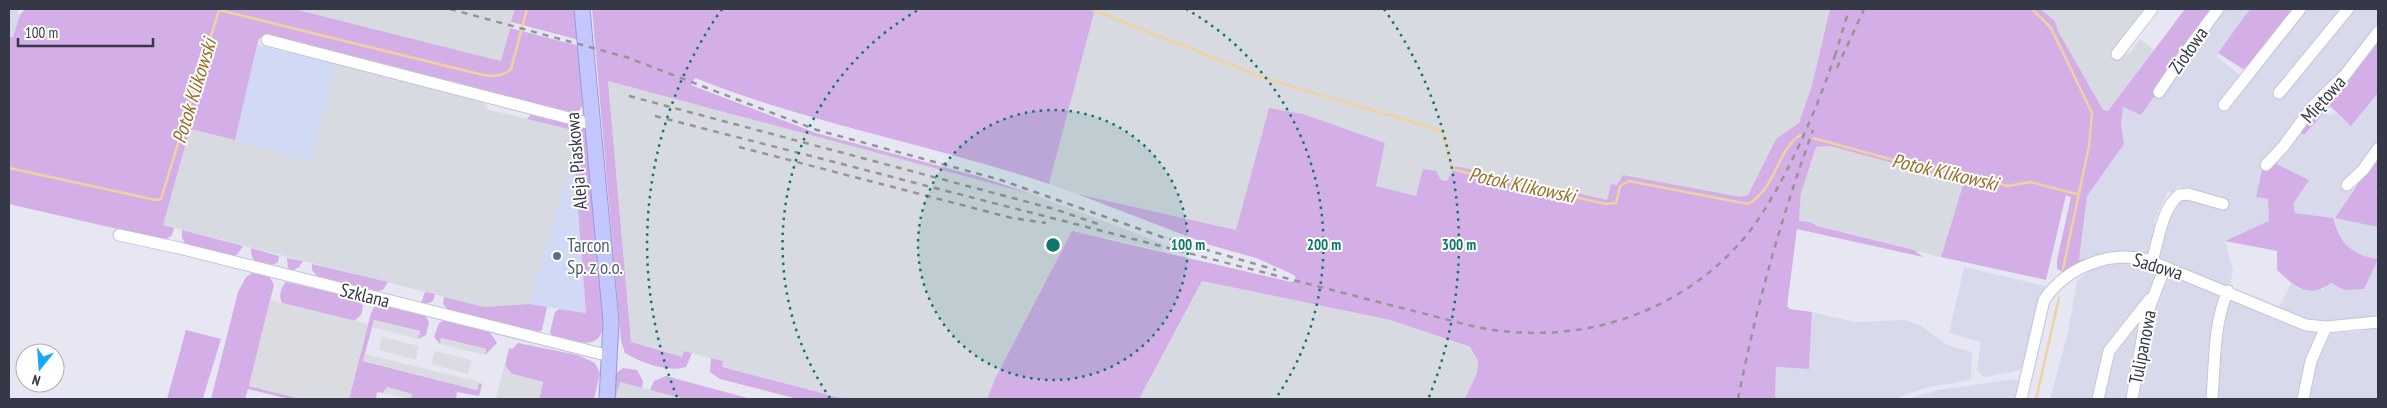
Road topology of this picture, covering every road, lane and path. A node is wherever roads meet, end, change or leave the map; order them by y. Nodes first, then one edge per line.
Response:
1 (582, 9) edge
2 (2152, 9) edge
3 (2218, 9) edge
4 (2300, 9) edge
5 (2348, 9) edge
6 (2378, 32) edge
7 (268, 40) dead end
8 (2117, 54) dead end
9 (2159, 92) dead end
10 (2280, 93) dead end
11 (2224, 105) dead end
12 (592, 124) junction
13 (2378, 149) edge
14 (2266, 165) dead end
15 (2347, 185) dead end
16 (2223, 204) dead end
17 (119, 235) dead end
18 (2152, 261) junction
19 (2165, 267) junction
20 (2228, 291) junction
21 (2152, 295) junction
22 (2378, 322) edge
23 (2326, 327) junction
24 (610, 356) junction
25 (607, 399) edge
26 (2020, 399) edge
27 (2098, 399) edge
28 (2132, 399) edge
29 (2212, 399) edge
30 (2303, 399) edge

1 - 12 main road, Aleja Piaskowa
2 - 8 street
3 - 9 street, Ziołowa
4 - 11 street
5 - 10 street
6 - 14 street, Miętowa
7 - 12 street
12 - 24 main road, Aleja Piaskowa
13 - 15 street
16 - 18 street
17 - 24 street, Szklana
18 - 19 street, Sadowa
18 - 26 street, Sadowa
19 - 20 street, Sadowa
19 - 21 street, Tulipanowa
20 - 23 street, Sadowa
20 - 29 street
21 - 27 street, Tulipanowa
21 - 28 street, Tulipanowa
22 - 23 street, Sadowa
23 - 30 street
24 - 25 main road, Aleja Piaskowa

